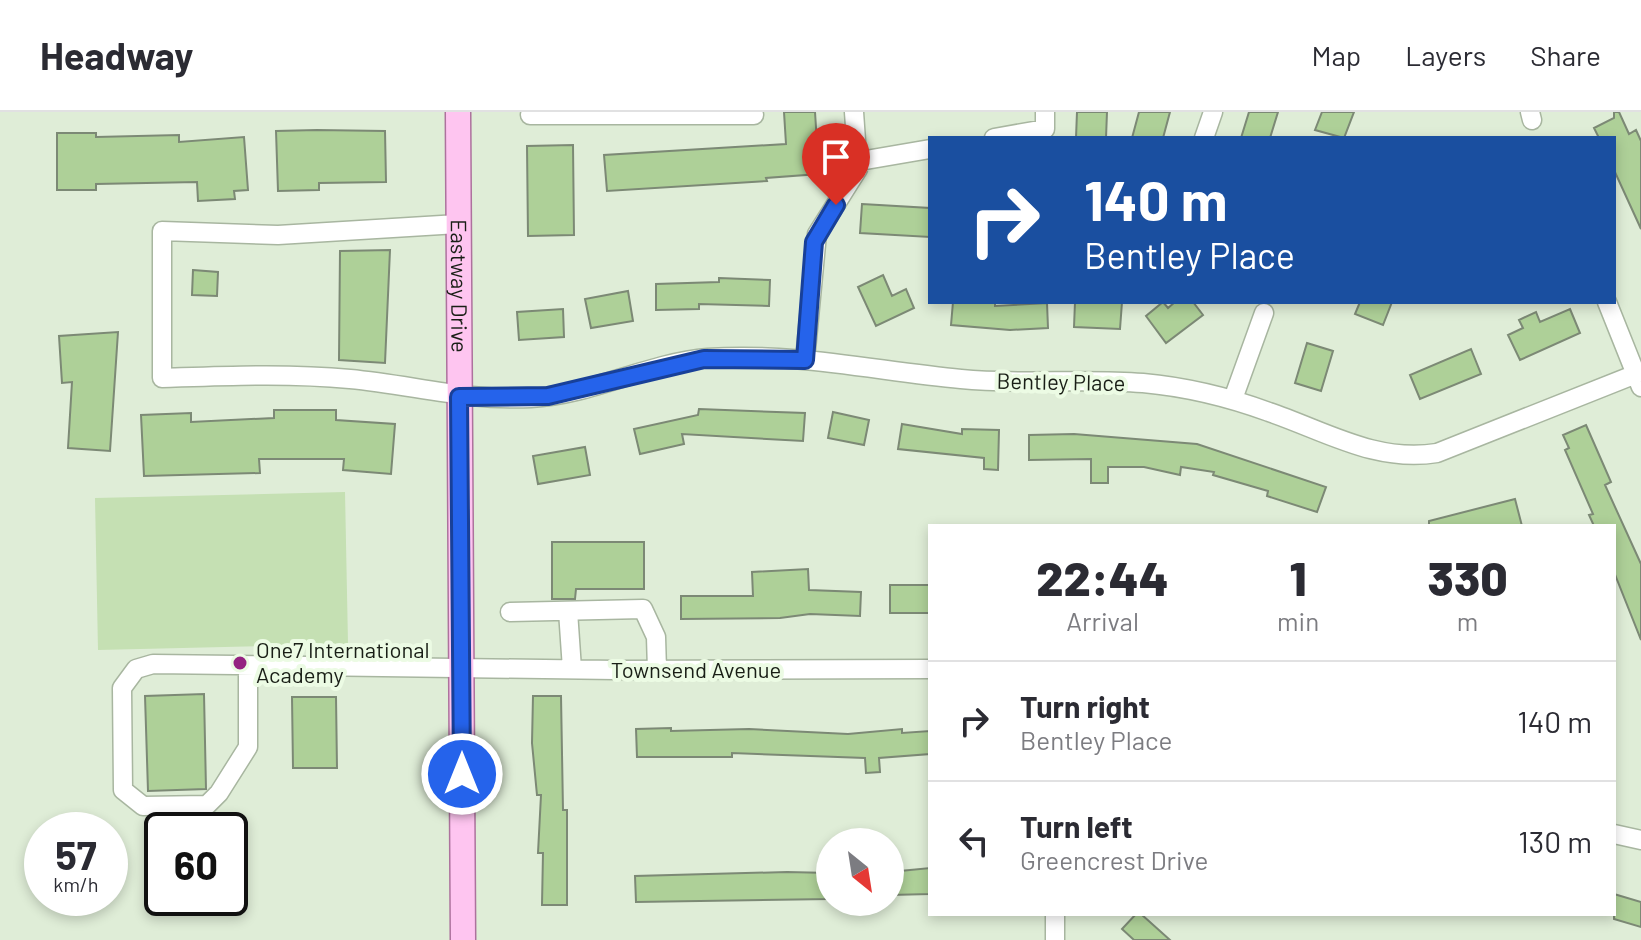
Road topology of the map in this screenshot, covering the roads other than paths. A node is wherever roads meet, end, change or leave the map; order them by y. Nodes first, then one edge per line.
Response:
1 (458, 112) edge
2 (1045, 112) edge
3 (1213, 112) edge
4 (629, 114) edge
5 (530, 115) dead end
6 (754, 115) dead end
7 (854, 115) edge
8 (1005, 136) edge
9 (1205, 136) edge
10 (928, 149) edge
11 (860, 161) junction
12 (458, 224) junction
13 (1608, 304) edge
14 (1264, 313) dead end
15 (805, 360) junction
16 (1639, 378) edge
17 (459, 397) junction
18 (1233, 399) junction
19 (568, 611) junction
20 (510, 612) dead end
21 (248, 667) junction
22 (462, 668) junction
23 (572, 669) junction
24 (928, 669) edge
25 (657, 670) junction
26 (1616, 834) edge
27 (1641, 840) edge
28 (1055, 916) edge
29 (463, 940) edge
30 (1055, 940) edge

1 - 12 main road, Eastway Drive
2 - 8 street
3 - 9 street
4 - 5 street
4 - 6 street
7 - 11 street
10 - 11 street
11 - 15 street
12 - 17 main road, Eastway Drive
12 - 17 street, Bentley Place
13 - 16 street
14 - 18 street
15 - 17 street, Bentley Place
15 - 18 street, Bentley Place
16 - 18 street, Bentley Place
17 - 22 main road, Eastway Drive
19 - 20 street
19 - 23 street
19 - 25 street
21 - 21 street
21 - 22 street, Townsend Avenue
22 - 23 street, Townsend Avenue
22 - 29 main road, Eastway Drive
23 - 25 street, Townsend Avenue
24 - 25 street, Townsend Avenue
26 - 27 street
28 - 30 street

